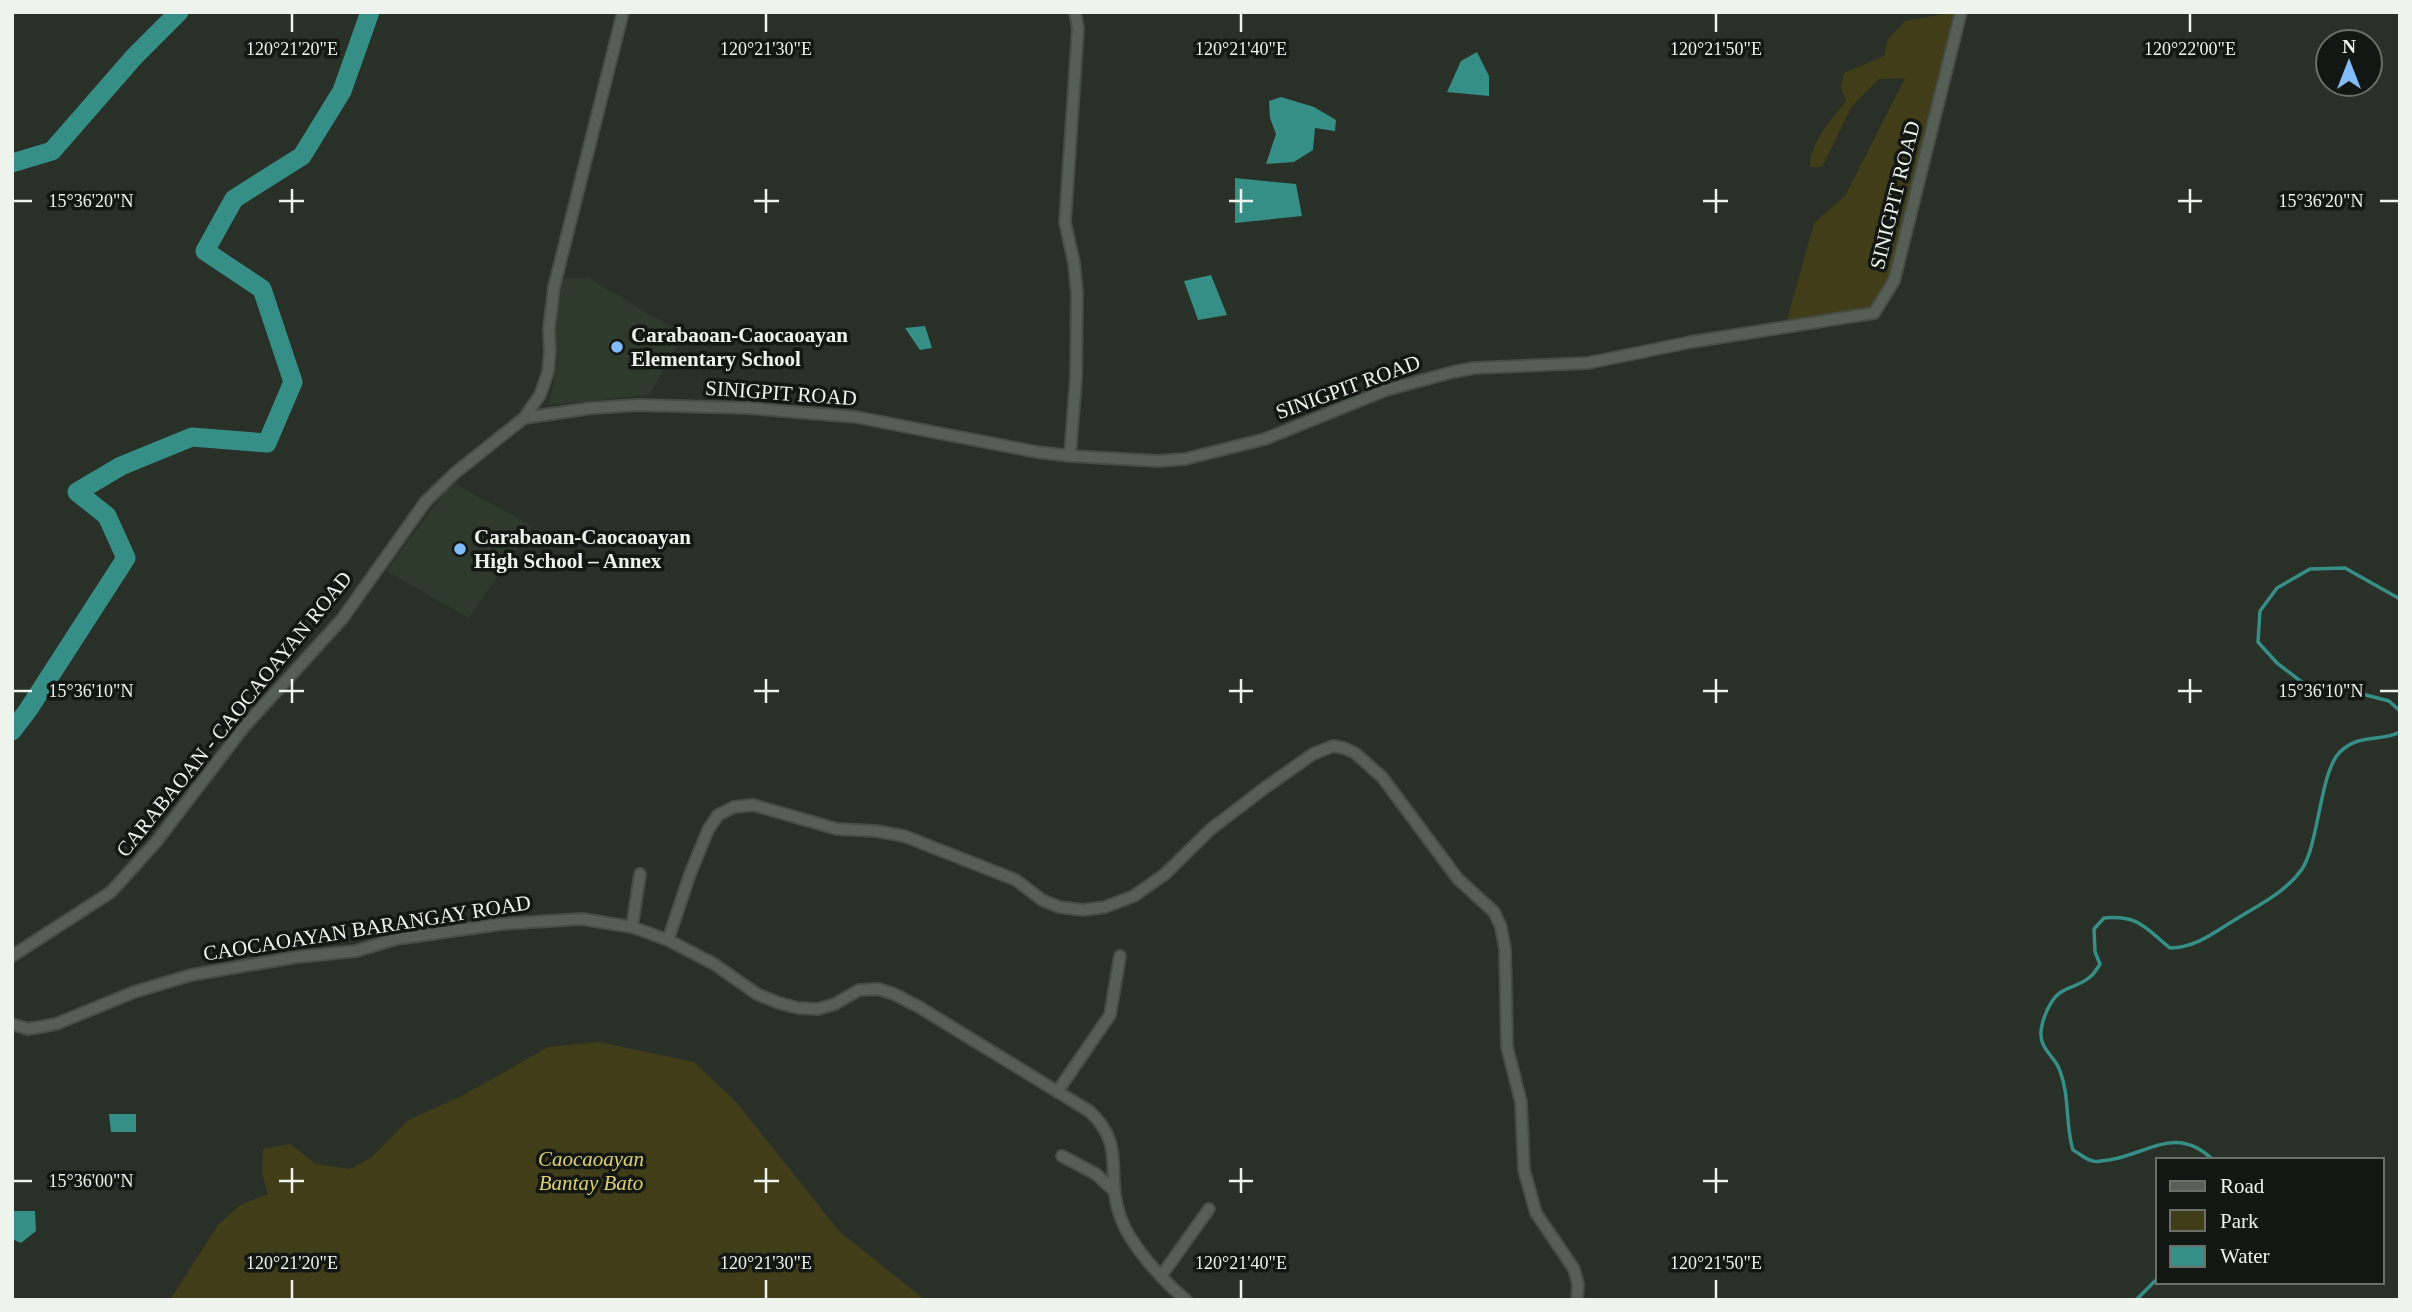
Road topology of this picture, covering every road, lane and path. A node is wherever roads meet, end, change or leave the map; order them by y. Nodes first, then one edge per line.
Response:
1 (622, 12) edge
2 (1075, 12) edge
3 (1961, 12) edge
4 (524, 418) junction
5 (1070, 456) junction
6 (640, 874) dead end
7 (632, 927) junction
8 (668, 940) junction
9 (12, 956) edge
10 (1120, 956) dead end
11 (12, 1024) edge
12 (1057, 1092) junction
13 (1062, 1156) dead end
14 (1114, 1191) junction
15 (1209, 1209) dead end
16 (1161, 1276) junction
17 (1186, 1300) edge
18 (1577, 1300) edge

1 - 4 street, CARABAOAN - CAOCAOAYAN ROAD
2 - 5 street
3 - 5 street, SINIGPIT ROAD
4 - 5 street, SINIGPIT ROAD
4 - 9 street, CARABAOAN - CAOCAOAYAN ROAD
6 - 7 street
7 - 8 street, CAOCAOAYAN BARANGAY ROAD
7 - 11 street, CAOCAOAYAN BARANGAY ROAD
8 - 12 street, CAOCAOAYAN BARANGAY ROAD
8 - 18 street
10 - 12 street
12 - 14 street, CAOCAOAYAN BARANGAY ROAD
13 - 14 street
14 - 16 street, CAOCAOAYAN BARANGAY ROAD
15 - 16 street
16 - 17 street, CAOCAOAYAN BARANGAY ROAD

